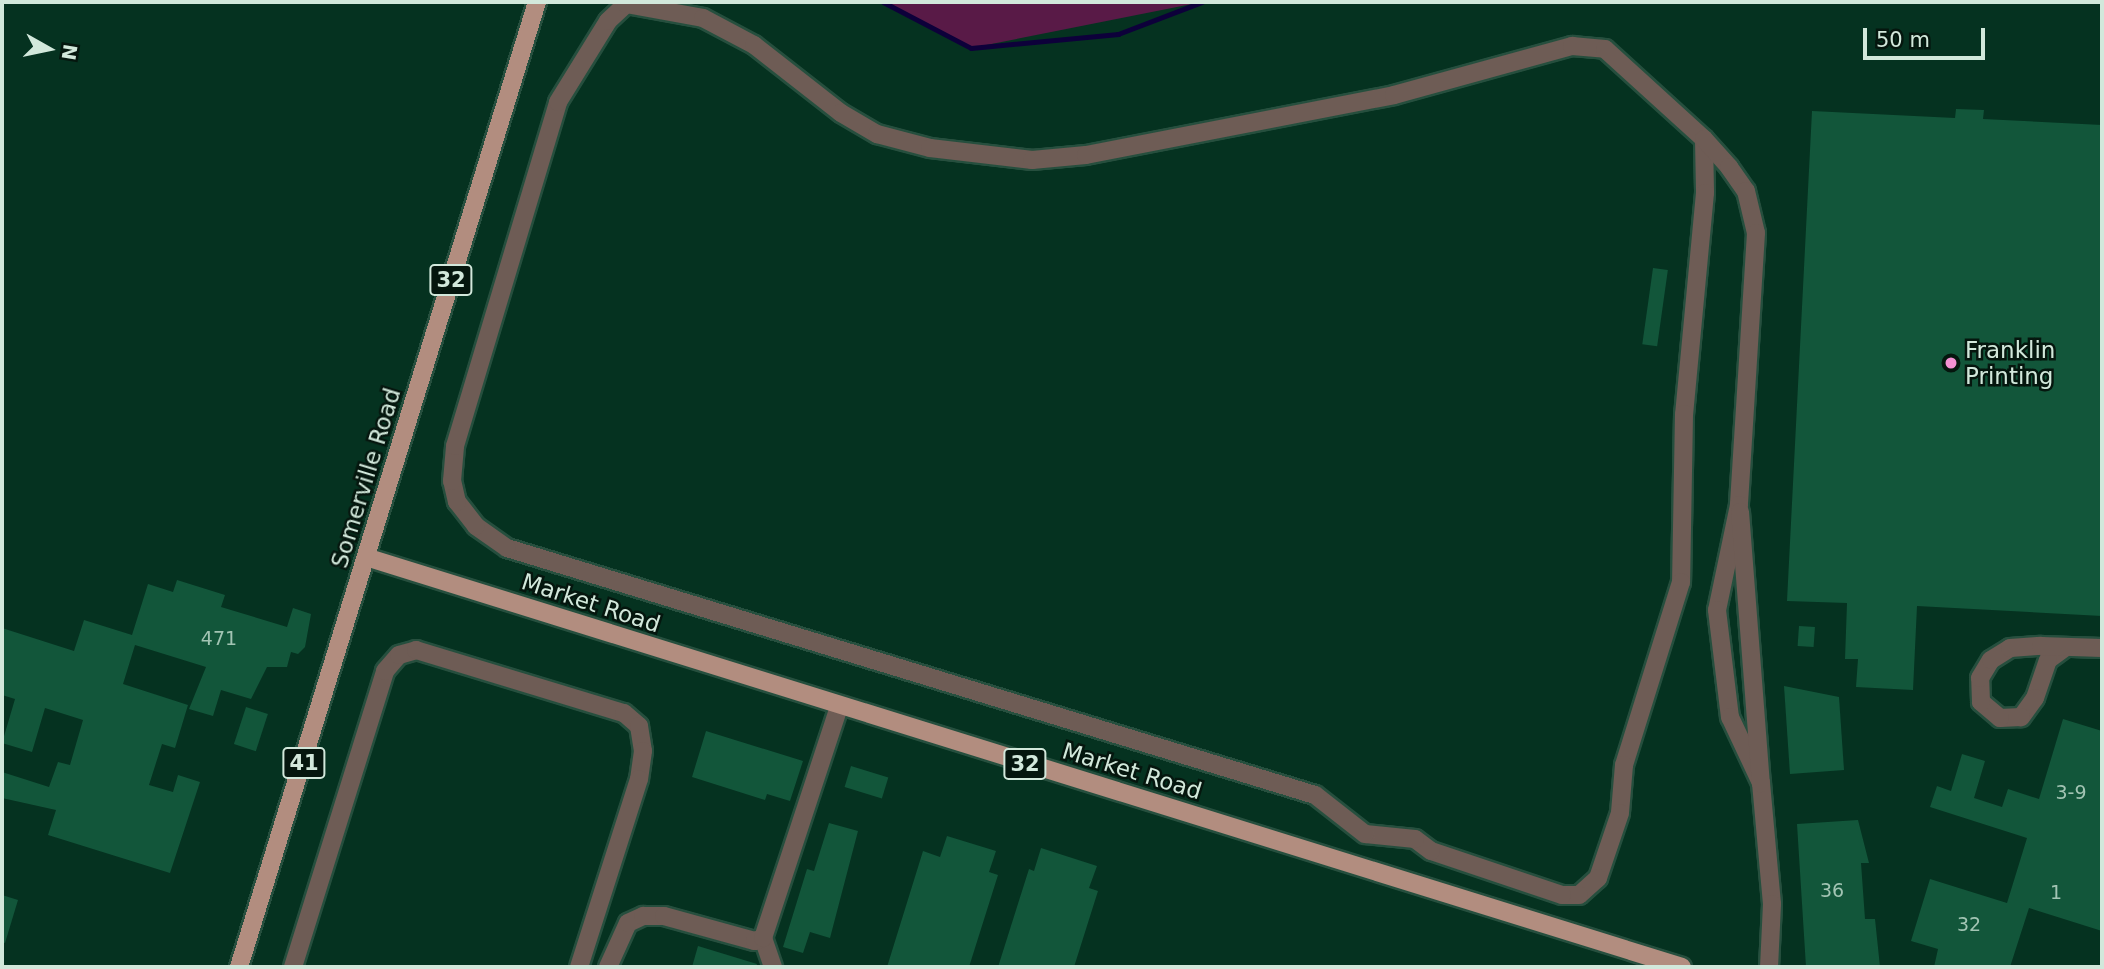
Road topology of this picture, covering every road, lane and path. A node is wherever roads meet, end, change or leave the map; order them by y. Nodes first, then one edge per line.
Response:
1 (537, 2) edge
2 (1704, 139) junction
3 (1739, 505) junction
4 (369, 558) junction
5 (2066, 647) junction
6 (2102, 648) edge
7 (839, 707) junction
8 (1761, 783) junction
9 (763, 939) junction
10 (239, 967) edge
11 (293, 967) edge
12 (579, 967) edge
13 (608, 967) edge
14 (773, 967) edge
15 (1682, 967) edge
16 (1769, 967) edge

1 - 4 main road, Somerville Road / 32
2 - 2 lane
2 - 3 lane
3 - 8 lane
3 - 8 lane
4 - 7 main road, Market Road / 32
4 - 10 main road, Somerville Road / 41
5 - 5 lane
5 - 6 lane
7 - 9 lane
7 - 15 main road, Market Road / 32
8 - 16 lane
9 - 13 lane
9 - 14 lane
11 - 12 lane

